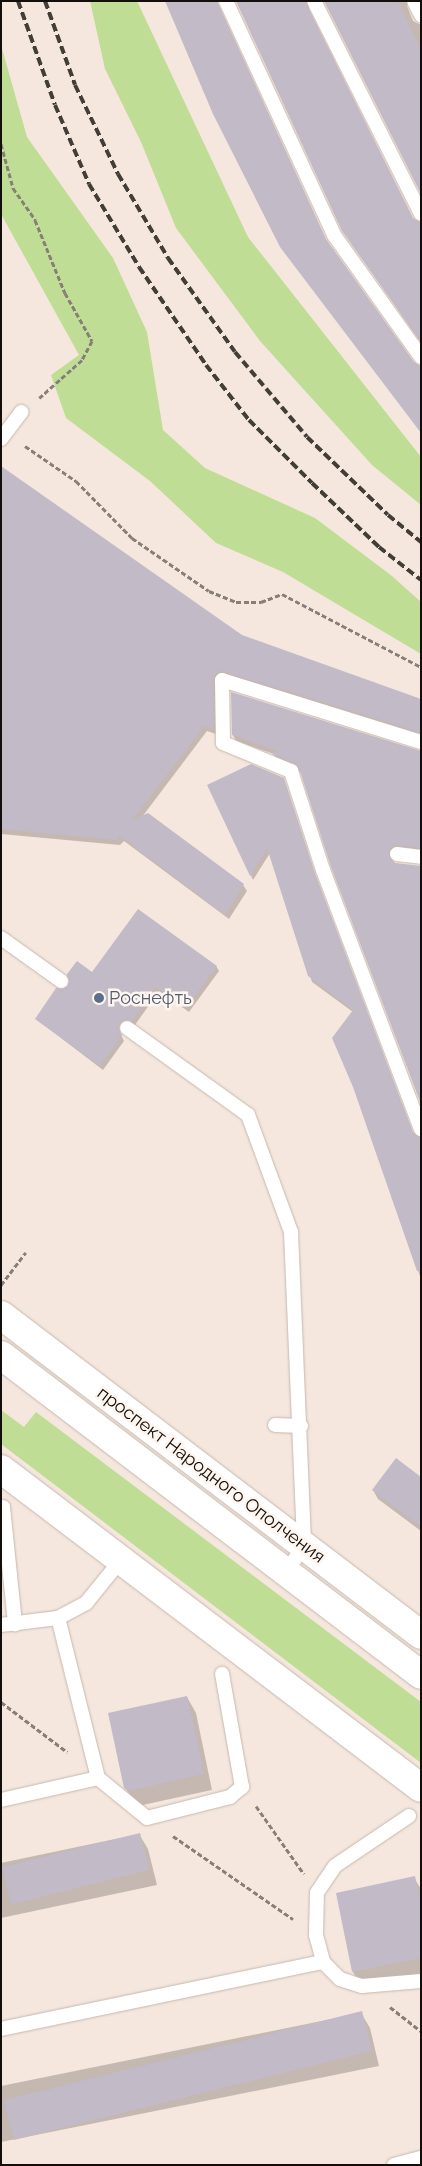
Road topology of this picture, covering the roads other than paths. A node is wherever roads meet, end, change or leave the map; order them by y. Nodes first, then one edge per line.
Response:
1 (226, 1) edge
2 (314, 1) edge
3 (414, 1) edge
4 (421, 15) edge
5 (421, 214) edge
6 (421, 358) edge
7 (21, 412) road end
8 (3, 436) edge
9 (421, 742) edge
10 (397, 854) dead end
11 (421, 857) edge
12 (1, 938) edge
13 (61, 982) dead end
14 (127, 1028) dead end
15 (421, 1129) edge
16 (1, 1315) edge
17 (1, 1355) edge
18 (275, 1425) dead end
19 (301, 1426) junction
20 (1, 1469) edge
21 (3, 1507) dead end
22 (304, 1547) junction
23 (121, 1560) junction
24 (285, 1572) junction
25 (58, 1618) junction
26 (8, 1625) edge
27 (421, 1635) edge
28 (222, 1674) dead end
29 (421, 1676) edge
30 (98, 1778) junction
31 (421, 1788) edge
32 (1, 1800) edge
33 (409, 1816) dead end
34 (323, 1962) junction
35 (421, 1981) edge
36 (1, 2029) edge
37 (421, 2158) edge
38 (394, 2165) edge

1 - 6 lane
2 - 5 lane
3 - 4 lane
7 - 8 lane
9 - 15 lane
10 - 11 lane
12 - 13 lane
14 - 19 lane
16 - 22 main road, проспект Народного Ополчения
17 - 24 main road, проспект Народного Ополчения
18 - 19 lane
19 - 22 lane
20 - 23 main road
21 - 26 lane
22 - 24 lane
22 - 27 main road, проспект Народного Ополчения
23 - 25 lane
23 - 31 main road
24 - 29 main road, проспект Народного Ополчения
25 - 26 lane
25 - 30 lane
28 - 30 lane
30 - 32 lane
33 - 34 lane
34 - 35 lane
34 - 36 lane
37 - 38 lane

